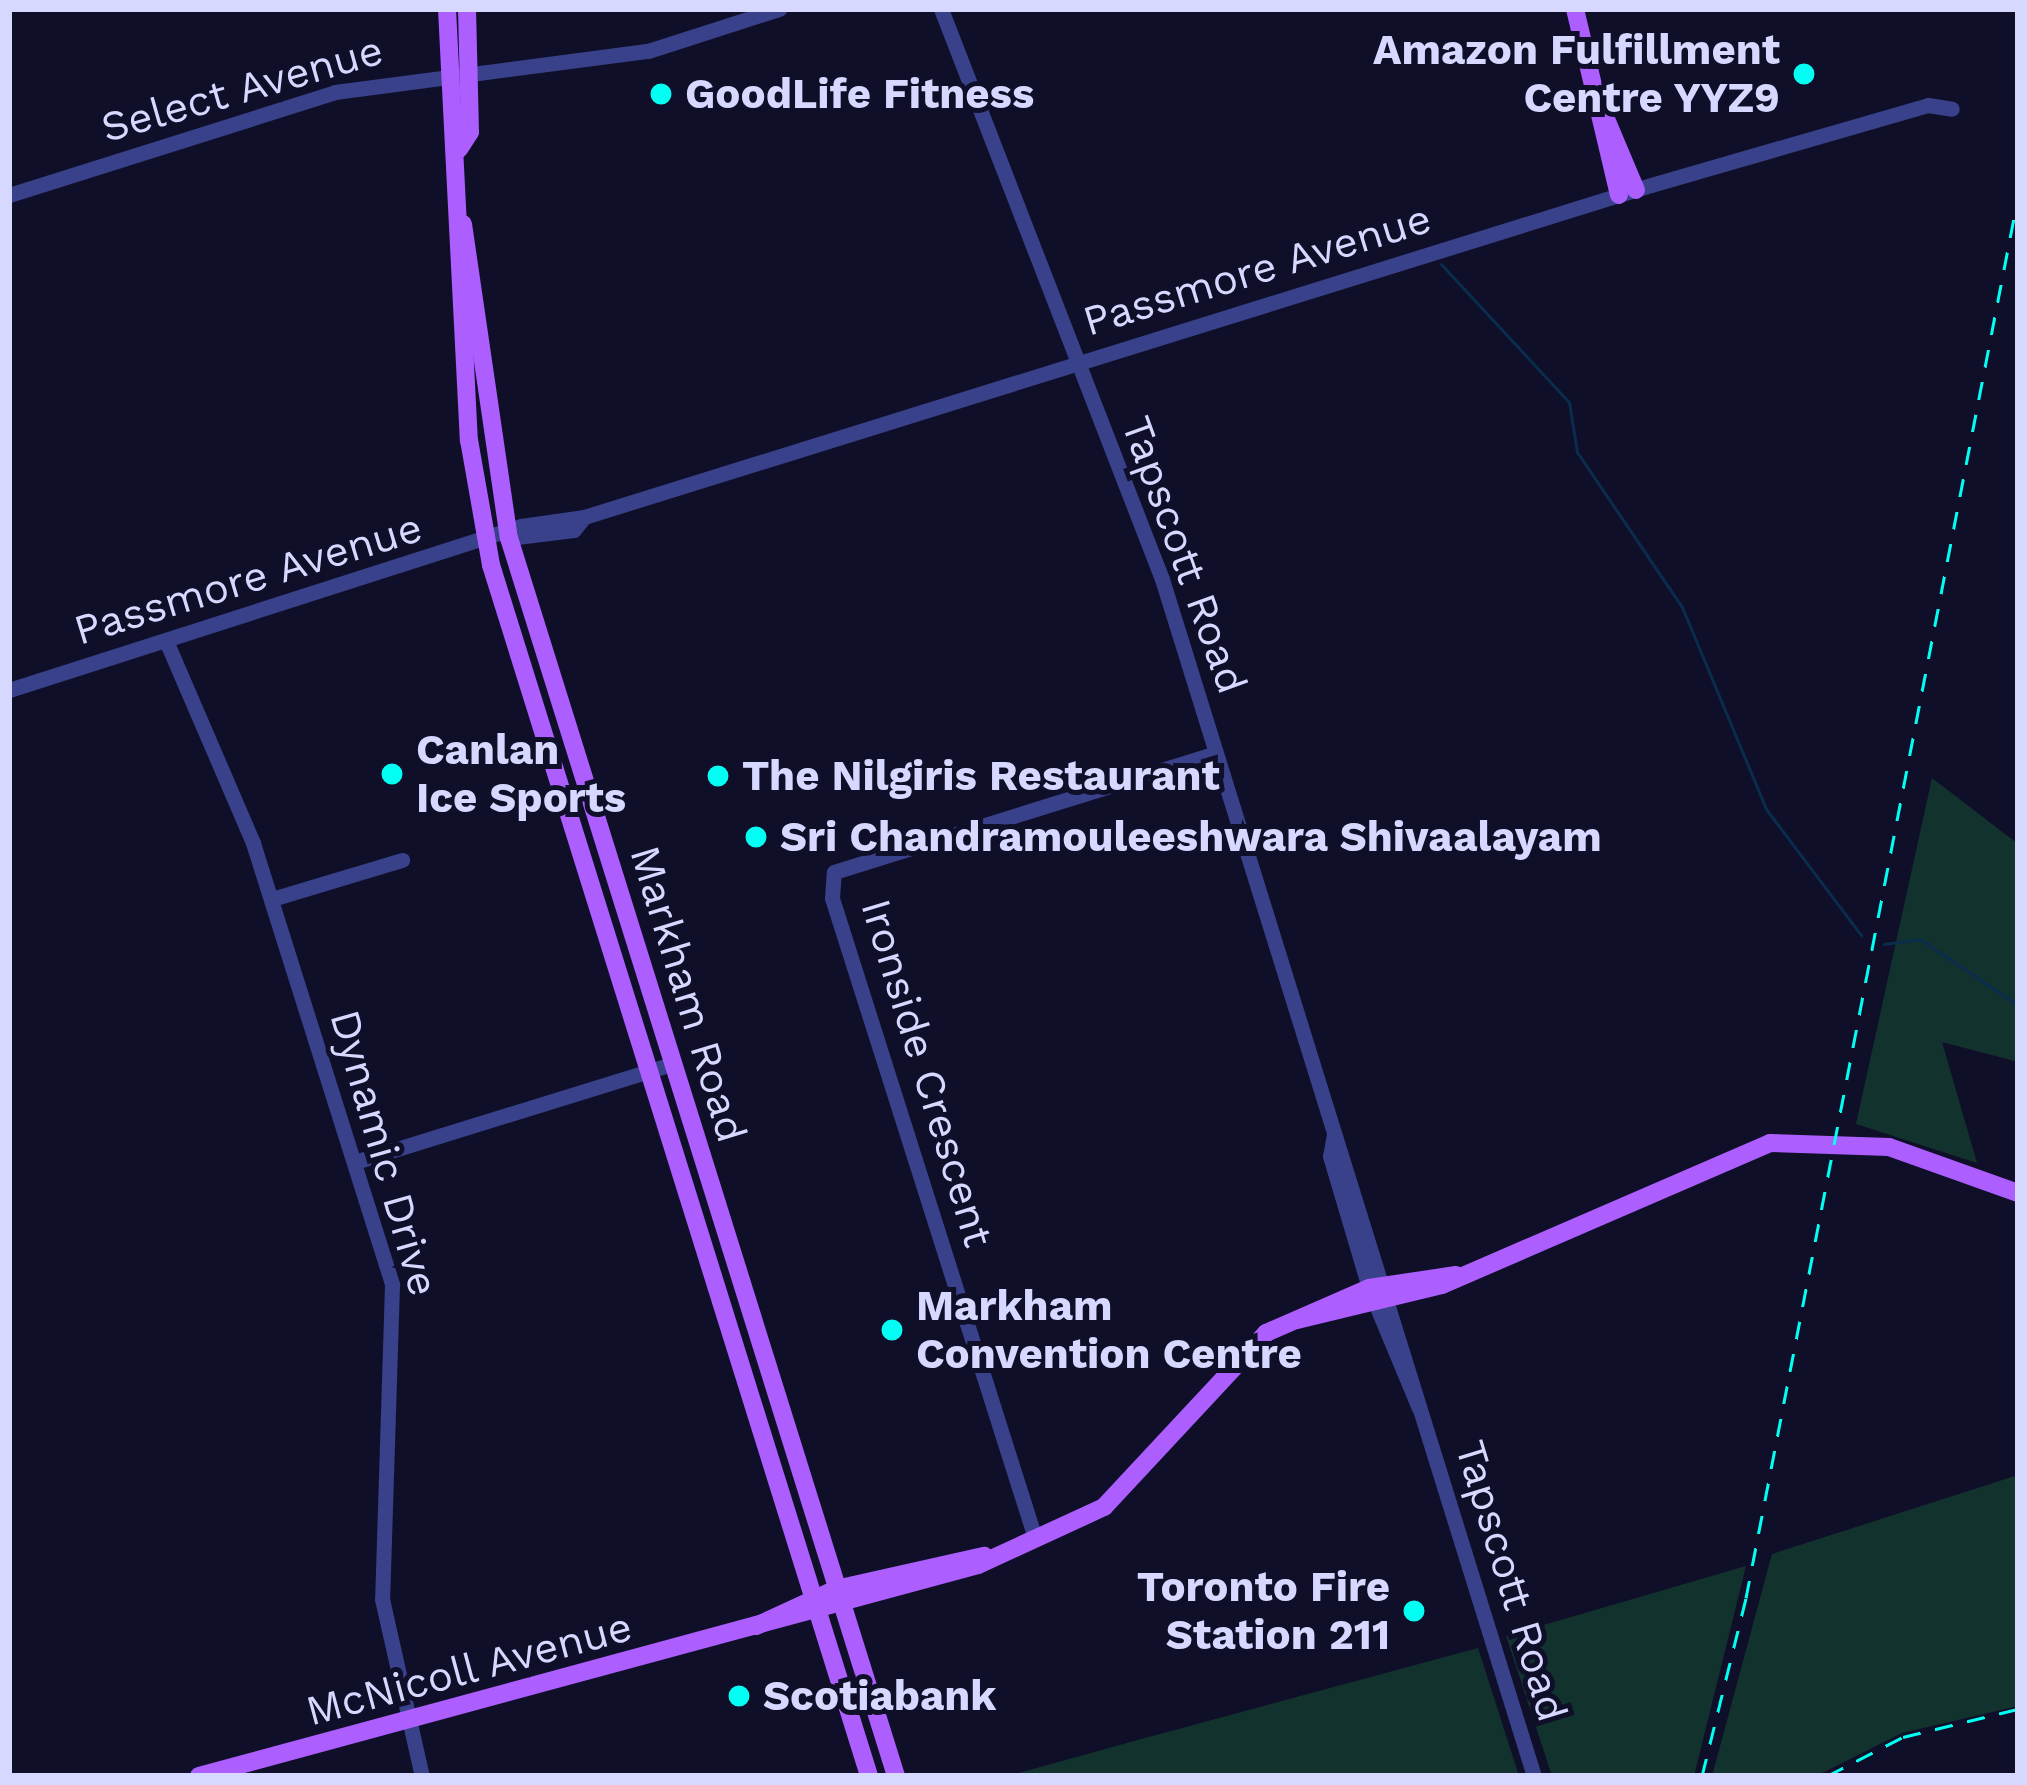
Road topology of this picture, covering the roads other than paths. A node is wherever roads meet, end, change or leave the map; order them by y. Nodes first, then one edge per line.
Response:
1 (447, 9) edge
2 (467, 9) edge
3 (778, 9) edge
4 (941, 9) edge
5 (1575, 9) edge
6 (470, 71) junction
7 (449, 74) junction
8 (1952, 109) dead end
9 (459, 149) junction
10 (1628, 192) junction
11 (9, 195) edge
12 (463, 224) junction
13 (1075, 364) junction
14 (508, 538) junction
15 (487, 544) junction
16 (167, 643) junction
17 (9, 690) edge
18 (1215, 753) junction
19 (402, 860) dead end
20 (272, 899) junction
21 (672, 1064) junction
22 (649, 1071) junction
23 (355, 1162) junction
24 (2018, 1193) edge
25 (1381, 1293) junction
26 (1035, 1538) junction
27 (838, 1598) junction
28 (815, 1606) junction
29 (408, 1720) junction
30 (199, 1776) edge
31 (422, 1776) edge
32 (869, 1776) edge
33 (896, 1776) edge
34 (1534, 1776) edge

1 - 7 main road, Markham Road
2 - 6 main road, Markham Road
3 - 6 street, Select Avenue
4 - 13 street, Tapscott Road
5 - 10 main road
6 - 7 street, Select Avenue
6 - 9 main road, Markham Road
7 - 9 main road, Markham Road
7 - 11 street, Select Avenue
8 - 10 street, Passmore Avenue
9 - 12 main road, Markham Road
10 - 13 street, Passmore Avenue
12 - 14 main road, Markham Road
12 - 15 main road, Markham Road
13 - 14 street, Passmore Avenue
13 - 18 street, Tapscott Road
14 - 15 street, Passmore Avenue
14 - 21 main road, Markham Road
15 - 16 street, Passmore Avenue
15 - 22 main road, Markham Road
16 - 17 street, Passmore Avenue
16 - 20 street, Dynamic Drive
18 - 25 street, Tapscott Road
18 - 26 street, Ironside Crescent
19 - 20 street
20 - 23 street, Dynamic Drive
21 - 22 street
21 - 27 main road, Markham Road
22 - 23 street
22 - 28 main road, Markham Road
23 - 29 street, Dynamic Drive
24 - 25 main road, McNicoll Avenue
25 - 26 main road, McNicoll Avenue
25 - 34 street, Tapscott Road
26 - 27 main road, McNicoll Avenue
27 - 28 main road, McNicoll Avenue
27 - 33 main road, Markham Road
28 - 29 main road, McNicoll Avenue
28 - 32 main road, Markham Road
29 - 30 main road, McNicoll Avenue
29 - 31 street, Dynamic Drive

